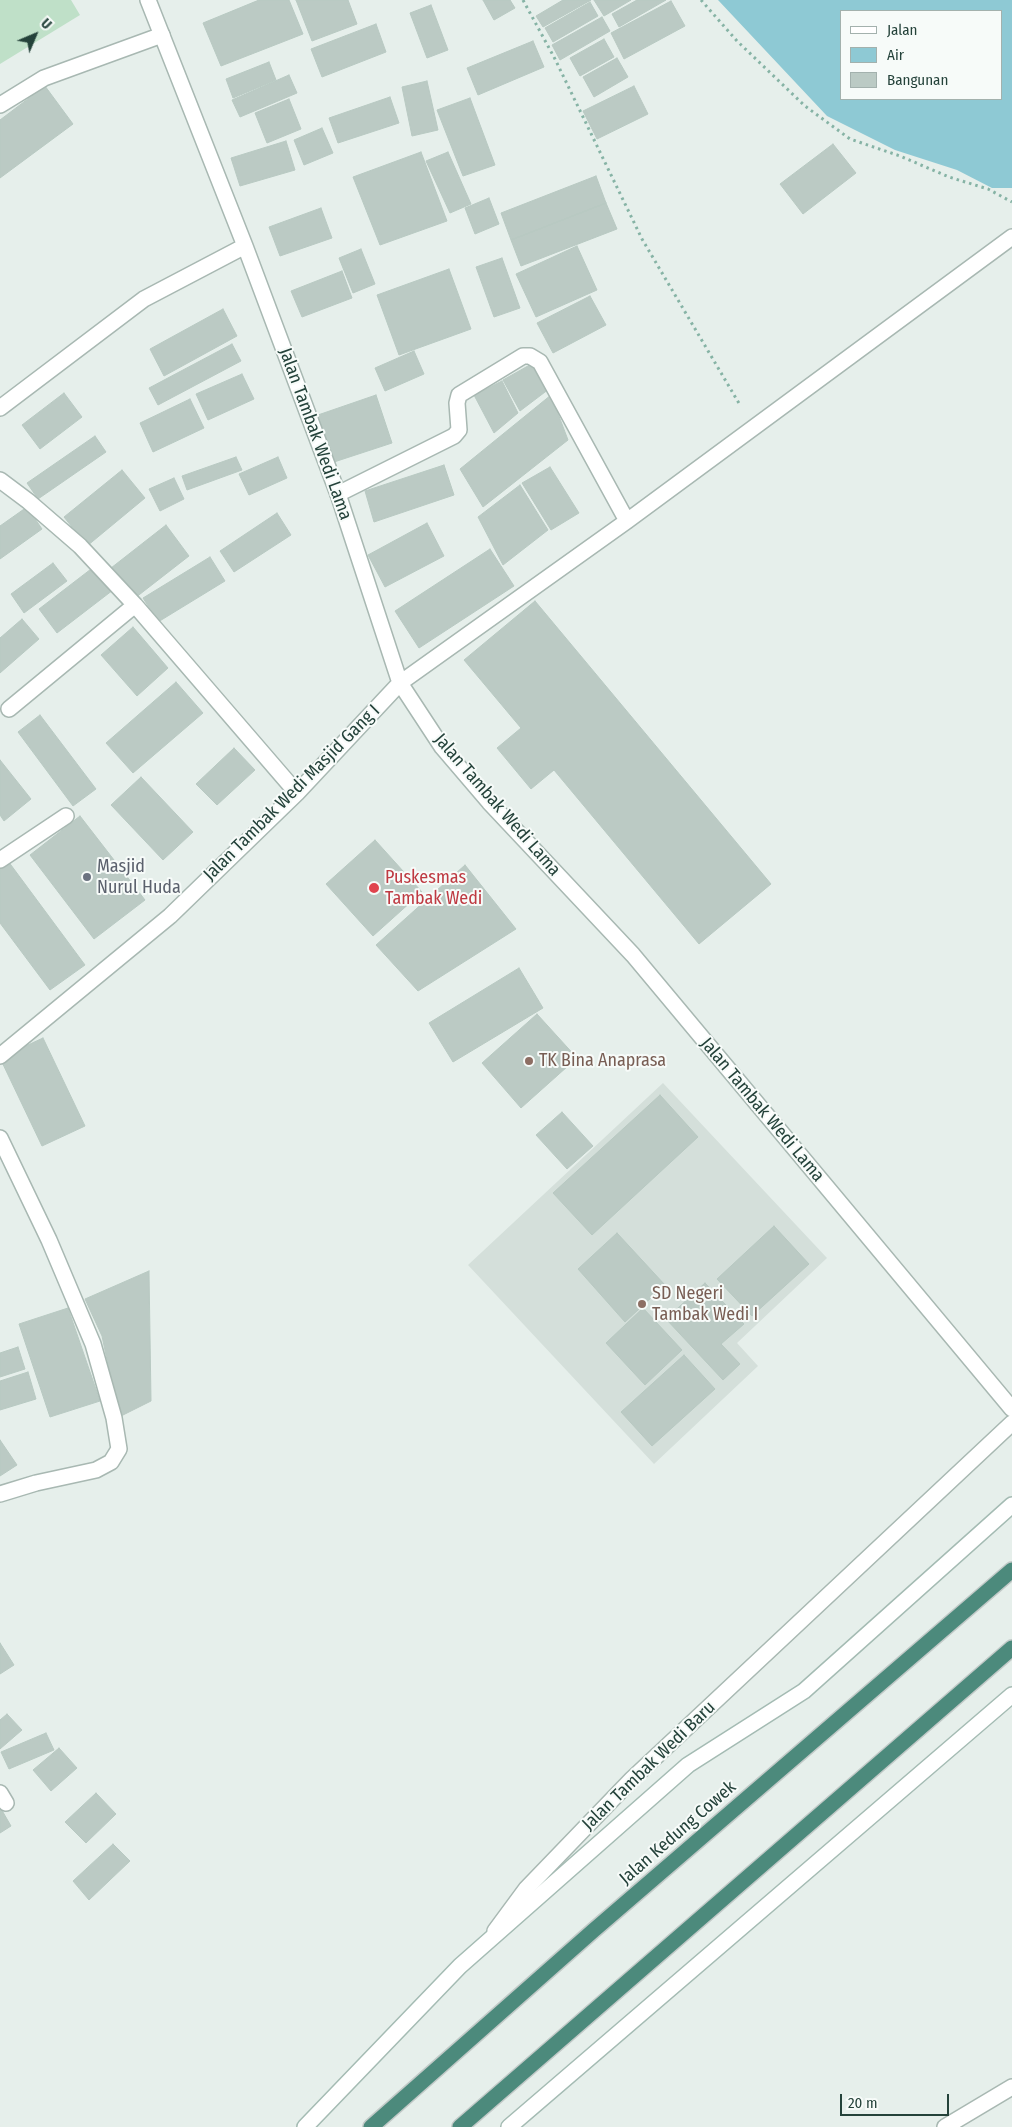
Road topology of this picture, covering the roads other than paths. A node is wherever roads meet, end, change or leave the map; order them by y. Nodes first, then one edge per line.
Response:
1 (148, 0) edge
2 (162, 35) junction
3 (0, 105) edge
4 (1012, 237) edge
5 (245, 246) junction
6 (0, 408) edge
7 (0, 480) edge
8 (338, 494) junction
9 (626, 522) junction
10 (134, 604) junction
11 (400, 683) junction
12 (9, 710) dead end
13 (296, 793) junction
14 (66, 816) dead end
15 (0, 860) edge
16 (0, 1056) edge
17 (0, 1138) edge
18 (1012, 1410) edge
19 (1012, 1422) edge
20 (0, 1494) edge
21 (1012, 1505) edge
22 (1012, 1570) edge
23 (1012, 1648) edge
24 (1012, 1696) edge
25 (486, 1943) junction
26 (1012, 2087) edge
27 (304, 2127) edge
28 (371, 2127) edge
29 (460, 2127) edge
30 (509, 2127) edge
31 (945, 2127) edge

1 - 2 street, Jalan Tambak Wedi Lama
2 - 3 street
2 - 5 street, Jalan Tambak Wedi Lama
4 - 9 street, Jalan Tambak Wedi Masjid Gang I
5 - 6 street
5 - 8 street, Jalan Tambak Wedi Lama
7 - 10 street
8 - 9 street
8 - 11 street, Jalan Tambak Wedi Lama
9 - 11 street, Jalan Tambak Wedi Masjid Gang I
10 - 12 street
10 - 13 street
11 - 13 street, Jalan Tambak Wedi Masjid Gang I
11 - 18 street, Jalan Tambak Wedi Lama
13 - 16 street, Jalan Tambak Wedi Masjid Gang I
14 - 15 street
17 - 20 street
19 - 25 street, Jalan Tambak Wedi Baru
21 - 25 street
22 - 28 highway, Jalan Kedung Cowek
23 - 29 highway
24 - 30 street
25 - 27 street, Jalan Tambak Wedi Baru
26 - 31 street

